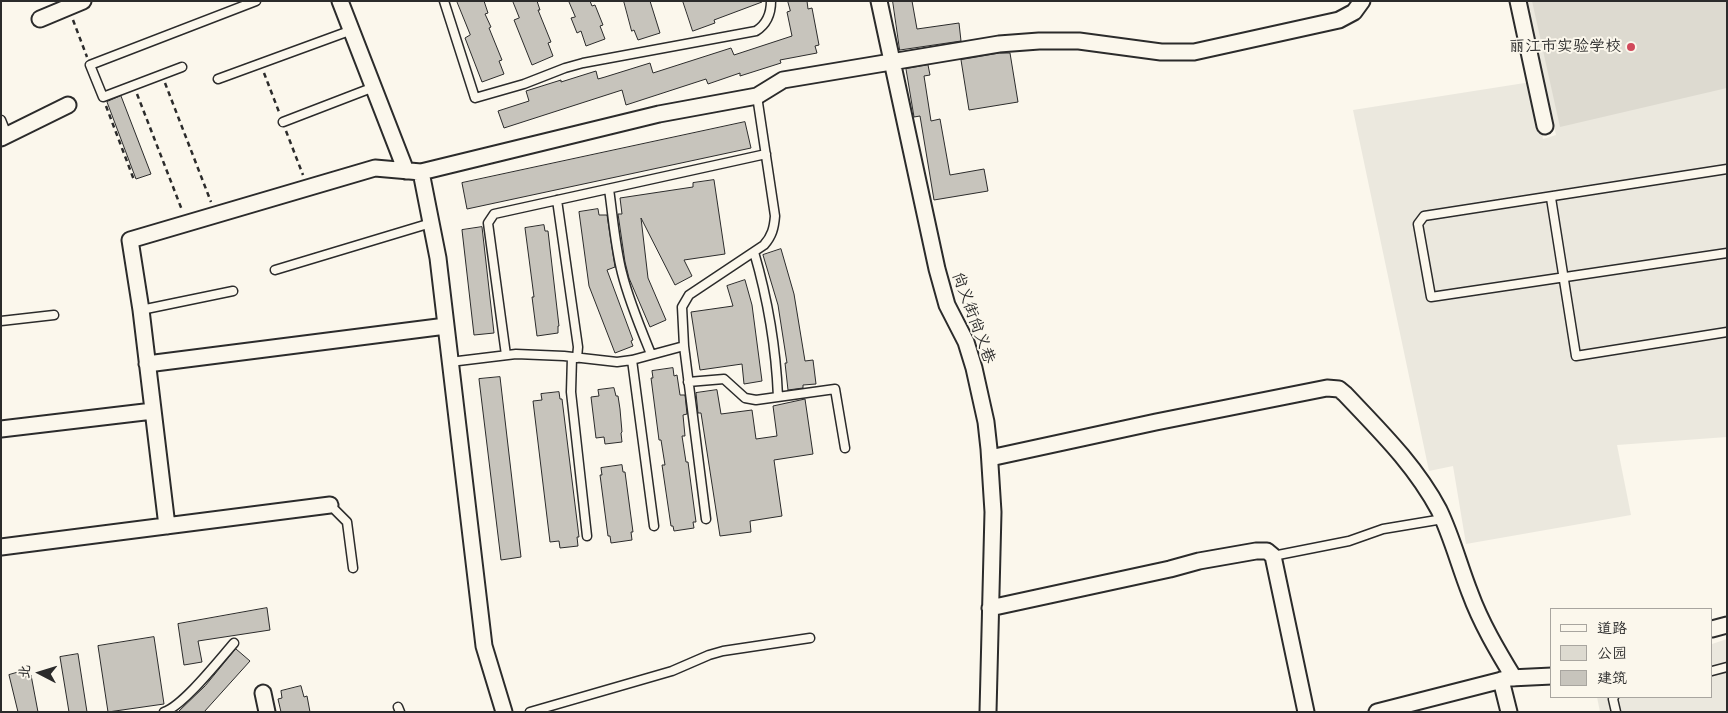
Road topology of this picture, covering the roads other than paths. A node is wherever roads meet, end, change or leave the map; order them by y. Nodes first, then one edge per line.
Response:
1 (83, 1) edge
2 (256, 1) edge
3 (340, 1) edge
4 (444, 1) edge
5 (771, 1) edge
6 (880, 1) edge
7 (1362, 1) edge
8 (1518, 1) edge
9 (40, 19) dead end
10 (352, 30) junction
11 (891, 61) junction
12 (182, 67) dead end
13 (218, 79) dead end
14 (374, 87) junction
15 (757, 96) junction
16 (68, 106) dead end
17 (1, 120) edge
18 (283, 122) dead end
19 (1545, 126) dead end
20 (4, 137) edge
21 (766, 154) junction
22 (1727, 169) edge
23 (414, 171) junction
24 (609, 188) junction
25 (1551, 198) junction
26 (557, 200) junction
27 (431, 224) junction
28 (754, 252) junction
29 (1727, 253) edge
30 (275, 270) dead end
31 (1564, 277) junction
32 (233, 291) dead end
33 (140, 310) junction
34 (54, 315) dead end
35 (1, 321) edge
36 (446, 326) junction
37 (1727, 332) edge
38 (684, 346) junction
39 (651, 354) junction
40 (506, 355) junction
41 (575, 358) junction
42 (632, 360) junction
43 (450, 362) junction
44 (147, 364) junction
45 (688, 382) junction
46 (778, 397) junction
47 (153, 411) junction
48 (1, 428) edge
49 (845, 448) dead end
50 (990, 458) junction
51 (330, 506) joint
52 (706, 519) dead end
53 (1442, 519) junction
54 (167, 526) junction
55 (654, 526) dead end
56 (587, 536) dead end
57 (1, 547) edge
58 (1273, 556) junction
59 (353, 568) dead end
60 (990, 608) junction
61 (1727, 625) edge
62 (1713, 629) edge
63 (810, 638) dead end
64 (234, 643) dead end
65 (1727, 667) edge
66 (1713, 671) edge
67 (1550, 676) edge
68 (1507, 679) junction
69 (263, 693) dead end
70 (1614, 698) edge
71 (164, 712) edge
72 (267, 712) edge
73 (504, 712) edge
74 (530, 712) edge
75 (988, 712) edge
76 (1306, 712) edge
77 (1377, 712) edge
78 (1508, 712) edge
79 (1616, 712) edge

1 - 9 street
2 - 12 lane
3 - 10 street
4 - 5 lane
6 - 11 street, 尚义街尚义巷
7 - 11 street
8 - 19 street
10 - 13 lane
10 - 14 street
11 - 15 street
11 - 50 street, 尚义街尚义巷
14 - 18 lane
14 - 23 street
15 - 21 lane
15 - 23 street
16 - 20 street
17 - 20 lane
21 - 24 lane
21 - 28 lane
22 - 25 lane
23 - 27 street
23 - 33 street
24 - 26 lane
24 - 39 lane
25 - 31 lane
25 - 31 lane
26 - 40 lane
26 - 41 lane
27 - 30 lane
27 - 36 street
28 - 38 lane
28 - 46 lane
29 - 31 lane
31 - 37 lane
32 - 33 lane
33 - 44 street
34 - 35 lane
36 - 43 street
36 - 44 street
38 - 39 lane
38 - 45 lane
39 - 42 lane
40 - 41 lane
40 - 43 lane
41 - 42 lane
41 - 56 lane
42 - 55 lane
43 - 73 street
44 - 47 street
45 - 46 lane
45 - 52 lane
46 - 49 lane
47 - 48 street
47 - 54 street
50 - 53 street
50 - 60 street, 尚义街尚义巷
51 - 54 street
51 - 59 lane
53 - 58 lane
53 - 68 street
54 - 57 street
58 - 60 street
58 - 76 street
60 - 75 street, 尚义街尚义巷
61 - 62 street
63 - 74 lane
64 - 71 lane
65 - 66 lane
67 - 68 street
68 - 77 street
68 - 78 street
69 - 72 street
70 - 79 lane

